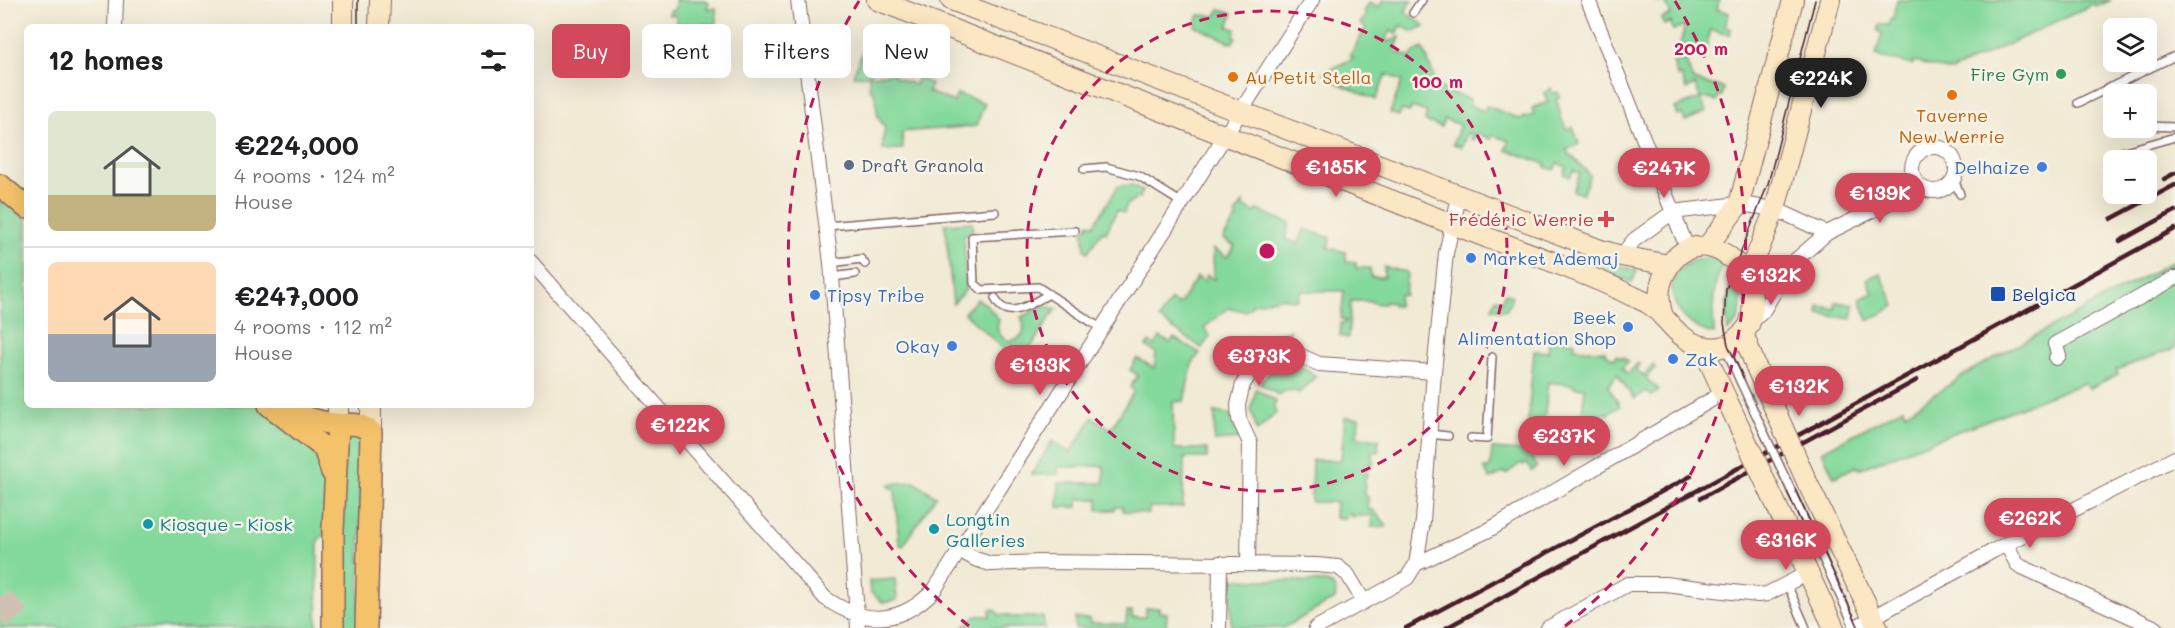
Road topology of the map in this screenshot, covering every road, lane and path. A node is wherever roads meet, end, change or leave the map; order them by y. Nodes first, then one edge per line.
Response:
1 (116, 0) edge
2 (343, 0) edge
3 (380, 0) edge
4 (798, 0) edge
5 (877, 0) edge
6 (951, 0) edge
7 (1312, 0) edge
8 (1422, 0) edge
9 (1588, 0) edge
10 (1793, 0) edge
11 (1830, 0) edge
12 (1413, 13) dead end
13 (115, 24) edge
14 (343, 24) edge
15 (379, 24) edge
16 (2175, 56) edge
17 (2119, 84) edge
18 (2103, 91) edge
19 (2078, 103) dead end
20 (1241, 111) junction
21 (2157, 126) edge
22 (2175, 127) edge
23 (1225, 135) junction
24 (2175, 137) edge
25 (2129, 150) edge
26 (1084, 169) dead end
27 (1954, 180) junction
28 (0, 185) edge
29 (1920, 187) junction
30 (1960, 194) dead end
31 (1459, 197) junction
32 (1182, 203) junction
33 (1739, 204) junction
34 (24, 205) edge
35 (1775, 208) junction
36 (995, 212) dead end
37 (1673, 212) junction
38 (1454, 225) junction
39 (826, 226) junction
40 (1075, 231) dead end
41 (1827, 233) junction
42 (1697, 248) junction
43 (1621, 256) junction
44 (865, 264) dead end
45 (534, 265) edge
46 (1669, 265) junction
47 (831, 270) junction
48 (855, 274) dead end
49 (1746, 275) junction
50 (2175, 278) edge
51 (1049, 294) junction
52 (995, 298) dead end
53 (1663, 317) junction
54 (1747, 328) junction
55 (1102, 329) junction
56 (1702, 346) junction
57 (1725, 346) junction
58 (1492, 357) dead end
59 (2056, 358) dead end
60 (1434, 372) junction
61 (1724, 396) junction
62 (273, 408) edge
63 (288, 408) edge
64 (371, 408) edge
65 (338, 415) edge
66 (371, 432) junction
67 (1429, 434) junction
68 (1448, 436) dead end
69 (1471, 438) dead end
70 (2175, 458) edge
71 (335, 481) junction
72 (1799, 486) junction
73 (2006, 544) junction
74 (959, 550) junction
75 (1220, 563) junction
76 (1248, 564) junction
77 (1416, 564) junction
78 (1808, 573) junction
79 (1787, 584) junction
80 (1364, 602) junction
81 (858, 621) edge
82 (1875, 623) edge
83 (333, 628) edge
84 (366, 628) edge
85 (875, 628) edge
86 (1219, 628) edge
87 (1316, 628) edge
88 (1548, 628) edge
89 (1806, 628) edge
90 (1834, 628) edge
91 (1854, 628) edge
92 (2156, 628) edge

1 - 13 street
2 - 14 street
3 - 15 street
4 - 39 street
5 - 23 street
6 - 20 street
7 - 20 street
8 - 12 lane
9 - 37 street
10 - 33 street
11 - 35 street
16 - 17 lane
18 - 19 lane
20 - 23 street
20 - 31 street
21 - 22 lane
23 - 32 street
23 - 38 street
24 - 25 lane
26 - 32 lane
27 - 29 street
27 - 29 street
27 - 30 lane
28 - 34 main road
29 - 41 street
31 - 38 street
31 - 43 street
32 - 55 street
33 - 35 street
33 - 37 street
33 - 42 street
35 - 41 street
35 - 49 street
36 - 39 lane
37 - 42 street
37 - 43 street
38 - 53 street
38 - 60 street
39 - 47 street
40 - 51 lane
41 - 54 street
42 - 46 street
42 - 49 street
43 - 46 street
44 - 47 lane
45 - 81 street
46 - 53 street
47 - 48 lane
47 - 81 street
49 - 54 street
50 - 59 street
51 - 52 lane
51 - 55 lane
53 - 56 street
54 - 57 street
54 - 72 street, bridge
55 - 74 street
56 - 57 street
56 - 61 street
57 - 72 lane, bridge
58 - 69 lane
60 - 67 street
60 - 76 street
61 - 77 street
61 - 78 street, bridge
62 - 71 main road
63 - 65 main road
64 - 66 street
65 - 66 main road
65 - 71 main road
66 - 84 main road
67 - 68 lane
67 - 77 street
70 - 73 street
71 - 83 main road
72 - 82 street
72 - 91 lane
73 - 82 street
73 - 92 street
74 - 75 street
74 - 81 street
75 - 76 street
75 - 86 street
76 - 80 street
77 - 80 street
78 - 79 street
78 - 90 street
79 - 88 street
79 - 89 lane
80 - 87 street
81 - 85 street
82 - 91 street

